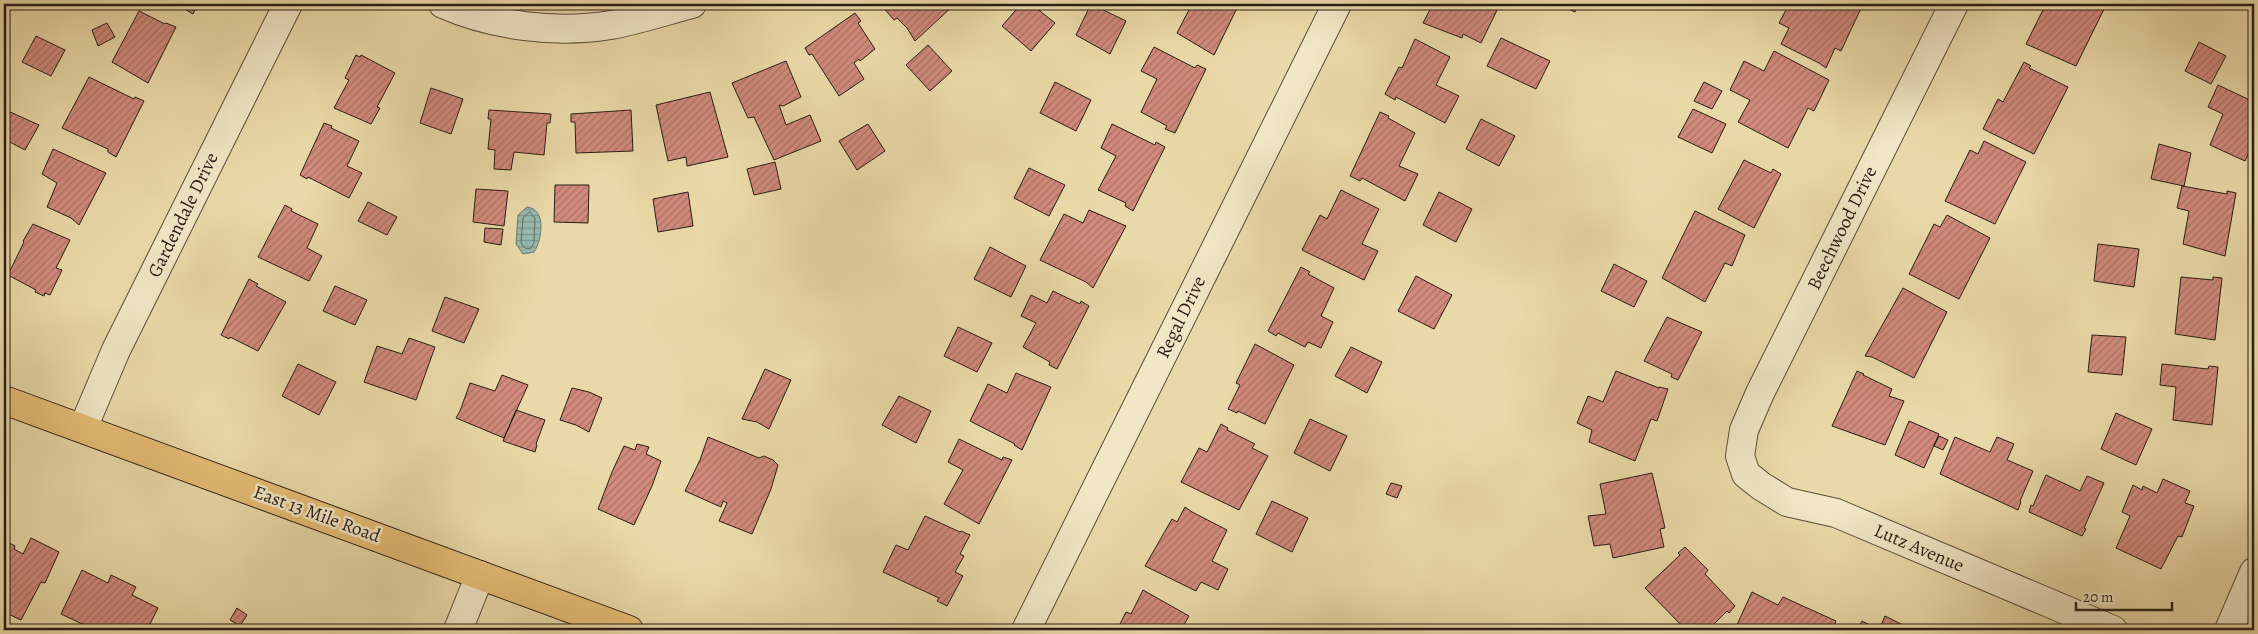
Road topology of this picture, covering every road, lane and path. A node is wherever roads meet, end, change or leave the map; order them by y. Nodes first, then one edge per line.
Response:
1 (288, 4) edge
2 (443, 4) edge
3 (692, 4) edge
4 (1336, 4) edge
5 (1954, 4) edge
6 (4, 400) edge
7 (84, 428) junction
8 (1740, 456) joint
9 (2254, 572) edge
10 (480, 575) junction
11 (458, 630) edge
12 (629, 630) edge
13 (1026, 630) edge
14 (2113, 630) edge
15 (2229, 630) edge

1 - 7 street, Gardendale Drive
2 - 3 street
4 - 13 street, Regal Drive
5 - 8 street, Beechwood Drive
6 - 7 main road, East 13 Mile Road
7 - 10 main road, East 13 Mile Road
8 - 14 street, Lutz Avenue
9 - 15 street
10 - 11 street
10 - 12 main road, East 13 Mile Road

